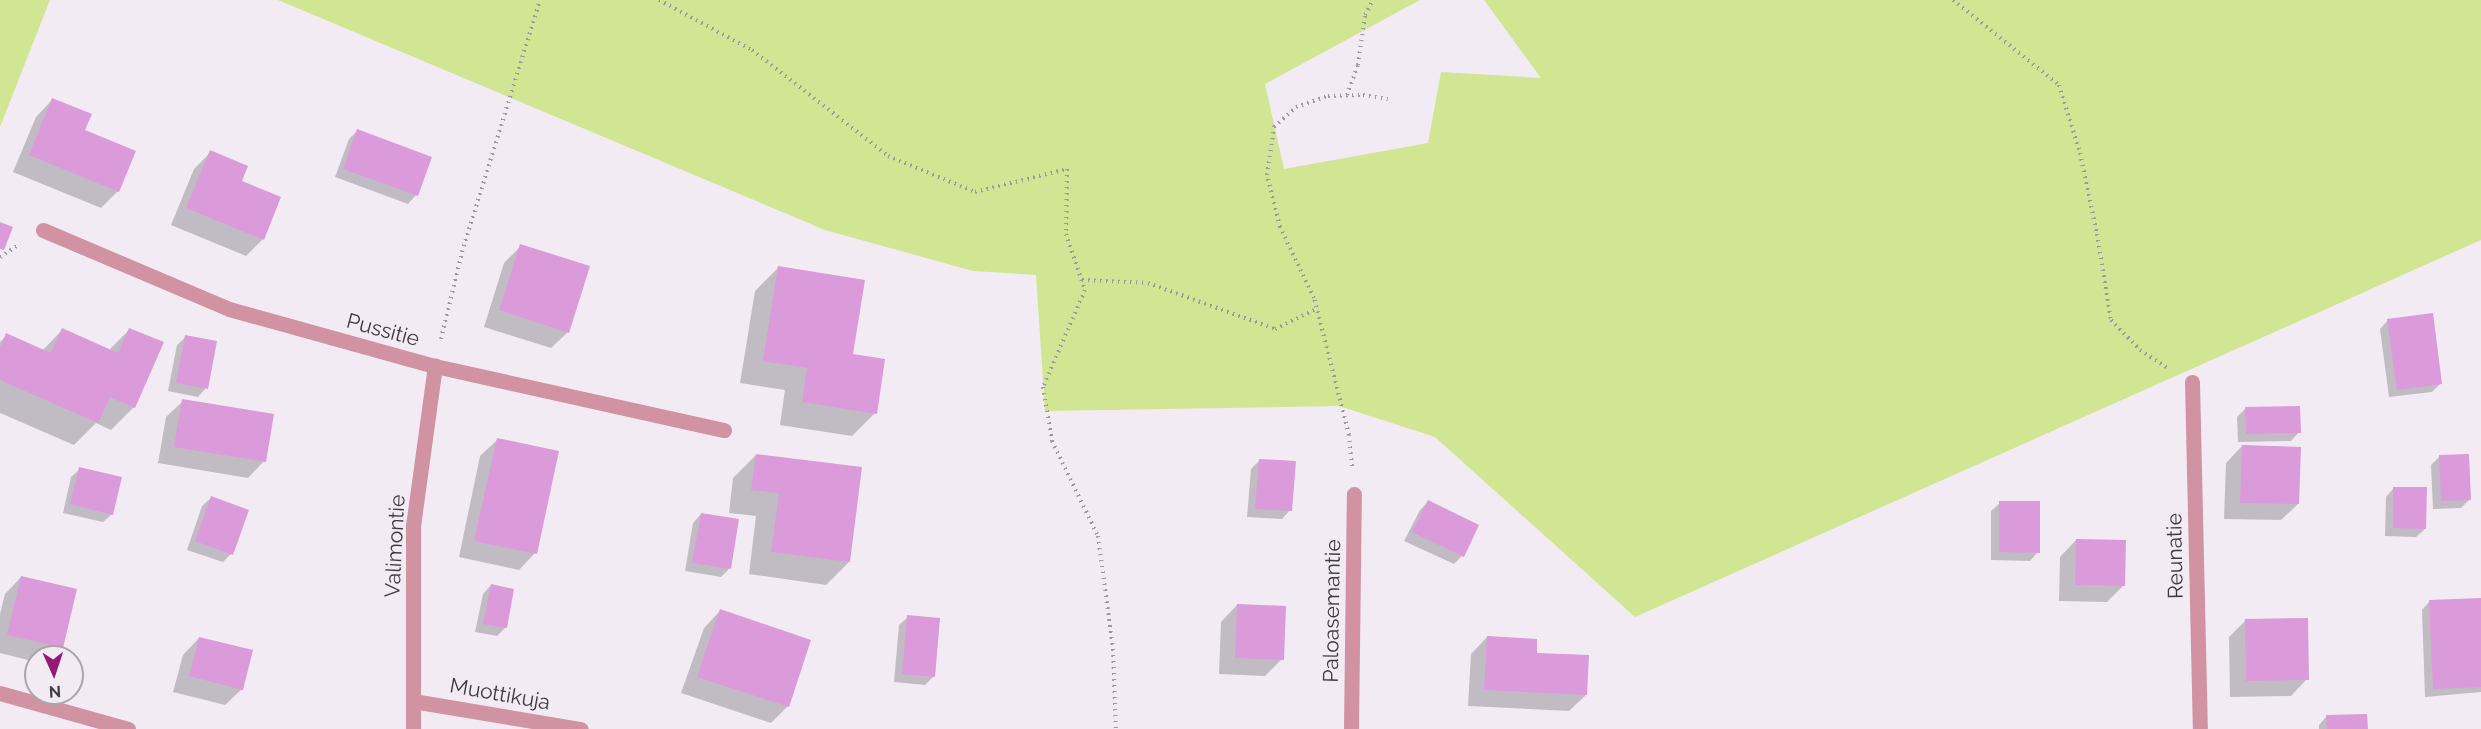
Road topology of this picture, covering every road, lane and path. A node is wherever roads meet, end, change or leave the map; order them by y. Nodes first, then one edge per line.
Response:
1 (540, 0) edge
2 (659, 0) edge
3 (1373, 0) edge
4 (1953, 0) edge
5 (1347, 95) junction
6 (1388, 99) dead end
7 (43, 230) dead end
8 (1082, 280) junction
9 (1316, 309) junction
10 (435, 366) junction
11 (2192, 382) joint
12 (724, 430) dead end
13 (1354, 494) joint
14 (0, 693) edge
15 (413, 701) junction
16 (128, 729) edge
17 (413, 729) edge
18 (581, 729) edge
19 (1116, 729) edge
20 (1352, 729) edge
21 (2200, 729) edge

1 - 10 path
2 - 8 path
3 - 5 path
4 - 11 path
5 - 6 path
5 - 9 path
7 - 10 street, Pussitie
8 - 9 path
8 - 19 path
9 - 13 path
10 - 12 street, Pussitie
10 - 15 street, Valimontie
11 - 21 street, Reunatie
13 - 20 street, Paloasemantie
14 - 16 street
15 - 17 street, Valimontie
15 - 18 street, Muottikuja

